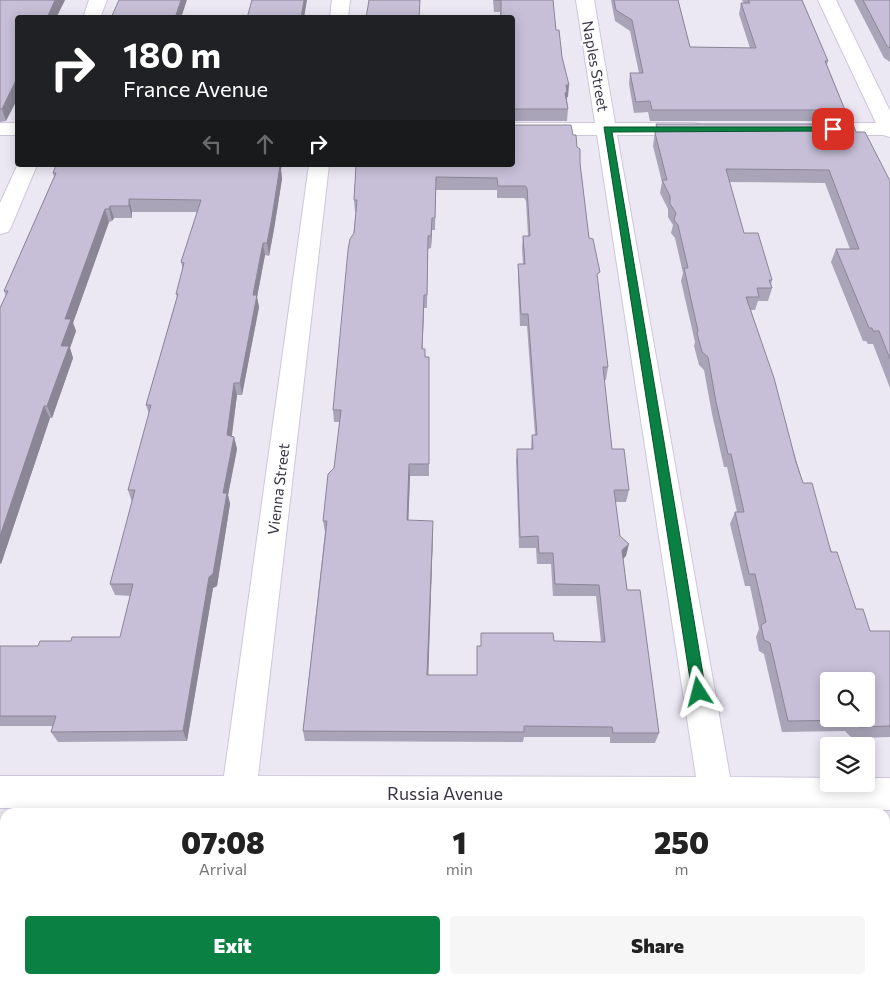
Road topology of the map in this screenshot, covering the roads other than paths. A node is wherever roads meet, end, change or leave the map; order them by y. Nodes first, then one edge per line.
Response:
1 (98, 0) edge
2 (341, 0) edge
3 (585, 0) edge
4 (828, 0) edge
5 (92, 15) edge
6 (339, 15) edge
7 (0, 129) edge
8 (15, 129) edge
9 (515, 129) edge
10 (607, 129) junction
11 (714, 129) edge
12 (802, 129) edge
13 (890, 130) edge
14 (26, 167) edge
15 (319, 167) edge
16 (0, 226) edge
17 (0, 792) edge
18 (890, 794) edge
19 (237, 803) edge
20 (718, 803) edge

1 - 5 street
2 - 6 street
3 - 10 street, Naples Street
4 - 13 street
7 - 8 street
9 - 10 street
10 - 11 street
10 - 20 street, Naples Street
12 - 13 street
14 - 16 street
15 - 19 street, Vienna Street
17 - 19 street, Russia Avenue
18 - 20 street, Russia Avenue
19 - 20 street, Russia Avenue

